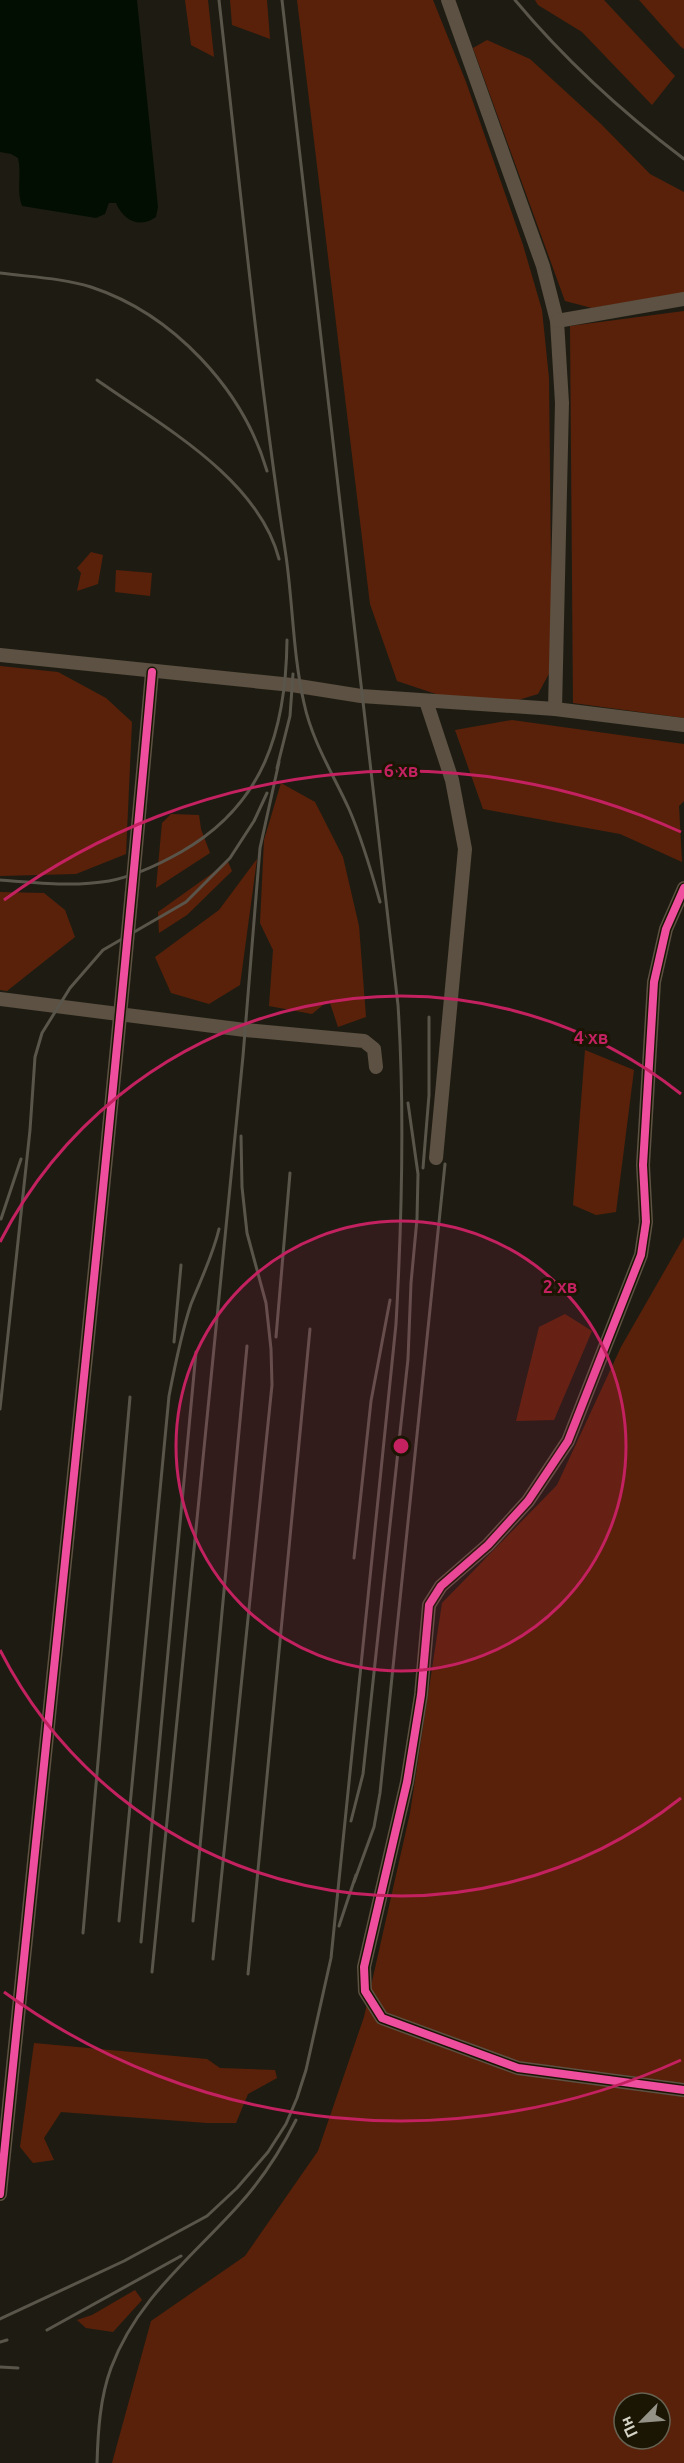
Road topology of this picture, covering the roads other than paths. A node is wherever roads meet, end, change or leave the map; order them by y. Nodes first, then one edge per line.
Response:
1 (448, 0) edge
2 (684, 299) edge
3 (557, 321) junction
4 (0, 655) edge
5 (152, 672) junction
6 (426, 701) junction
7 (555, 709) junction
8 (684, 725) edge
9 (684, 888) edge
10 (0, 999) edge
11 (121, 1014) junction
12 (375, 1067) dead end
13 (436, 1158) dead end
14 (684, 2090) edge
15 (0, 2194) edge

1 - 3 street
2 - 3 street
3 - 7 street
4 - 5 street
5 - 6 street
5 - 11 street
6 - 7 street
6 - 13 street
7 - 8 street
9 - 14 street
10 - 11 street
11 - 12 street
11 - 15 street

